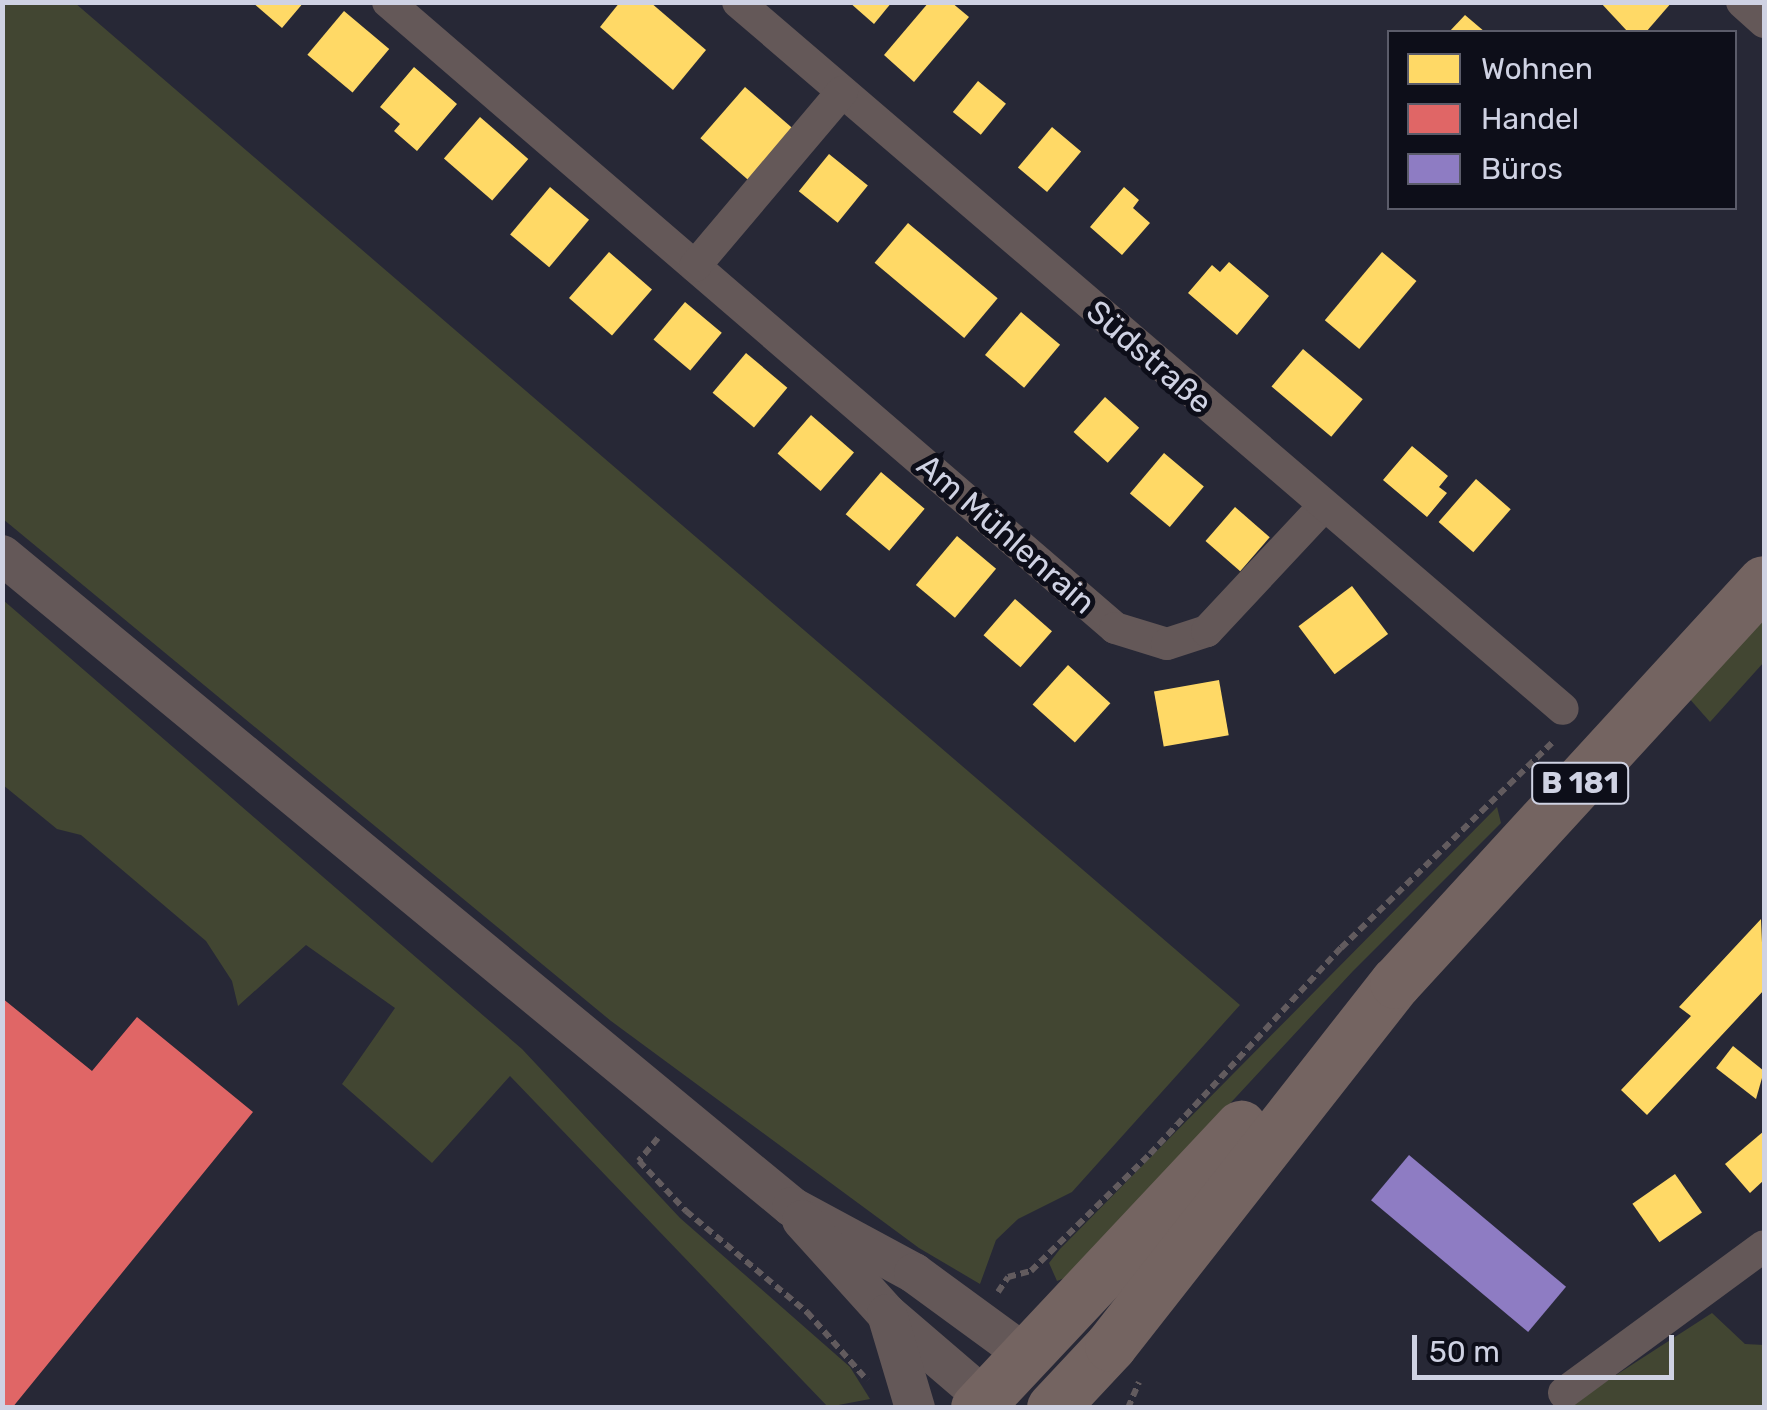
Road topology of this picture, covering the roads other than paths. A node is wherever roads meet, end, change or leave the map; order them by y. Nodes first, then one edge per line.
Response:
1 (388, 2) edge
2 (738, 2) edge
3 (1742, 2) edge
4 (1764, 22) edge
5 (842, 92) junction
6 (695, 266) junction
7 (1322, 507) junction
8 (2, 554) edge
9 (1764, 582) edge
10 (1564, 709) road end
11 (1396, 984) junction
12 (792, 1207) junction
13 (1764, 1246) edge
14 (887, 1314) junction
15 (1026, 1355) junction
16 (1564, 1393) dead end
17 (914, 1401) edge
18 (1068, 1403) edge
19 (986, 1404) edge

1 - 6 street, Am Mühlenrain
2 - 5 street, Südstraße
3 - 4 street
5 - 6 street
5 - 7 street, Südstraße
6 - 7 street, Am Mühlenrain
7 - 10 street, Südstraße
8 - 12 street
9 - 11 main road, B 181
11 - 15 main road, B 181
11 - 18 main road, B 181
12 - 14 street
12 - 15 street
13 - 16 street
14 - 17 street
14 - 19 street
15 - 18 main road
15 - 19 main road, B 181

